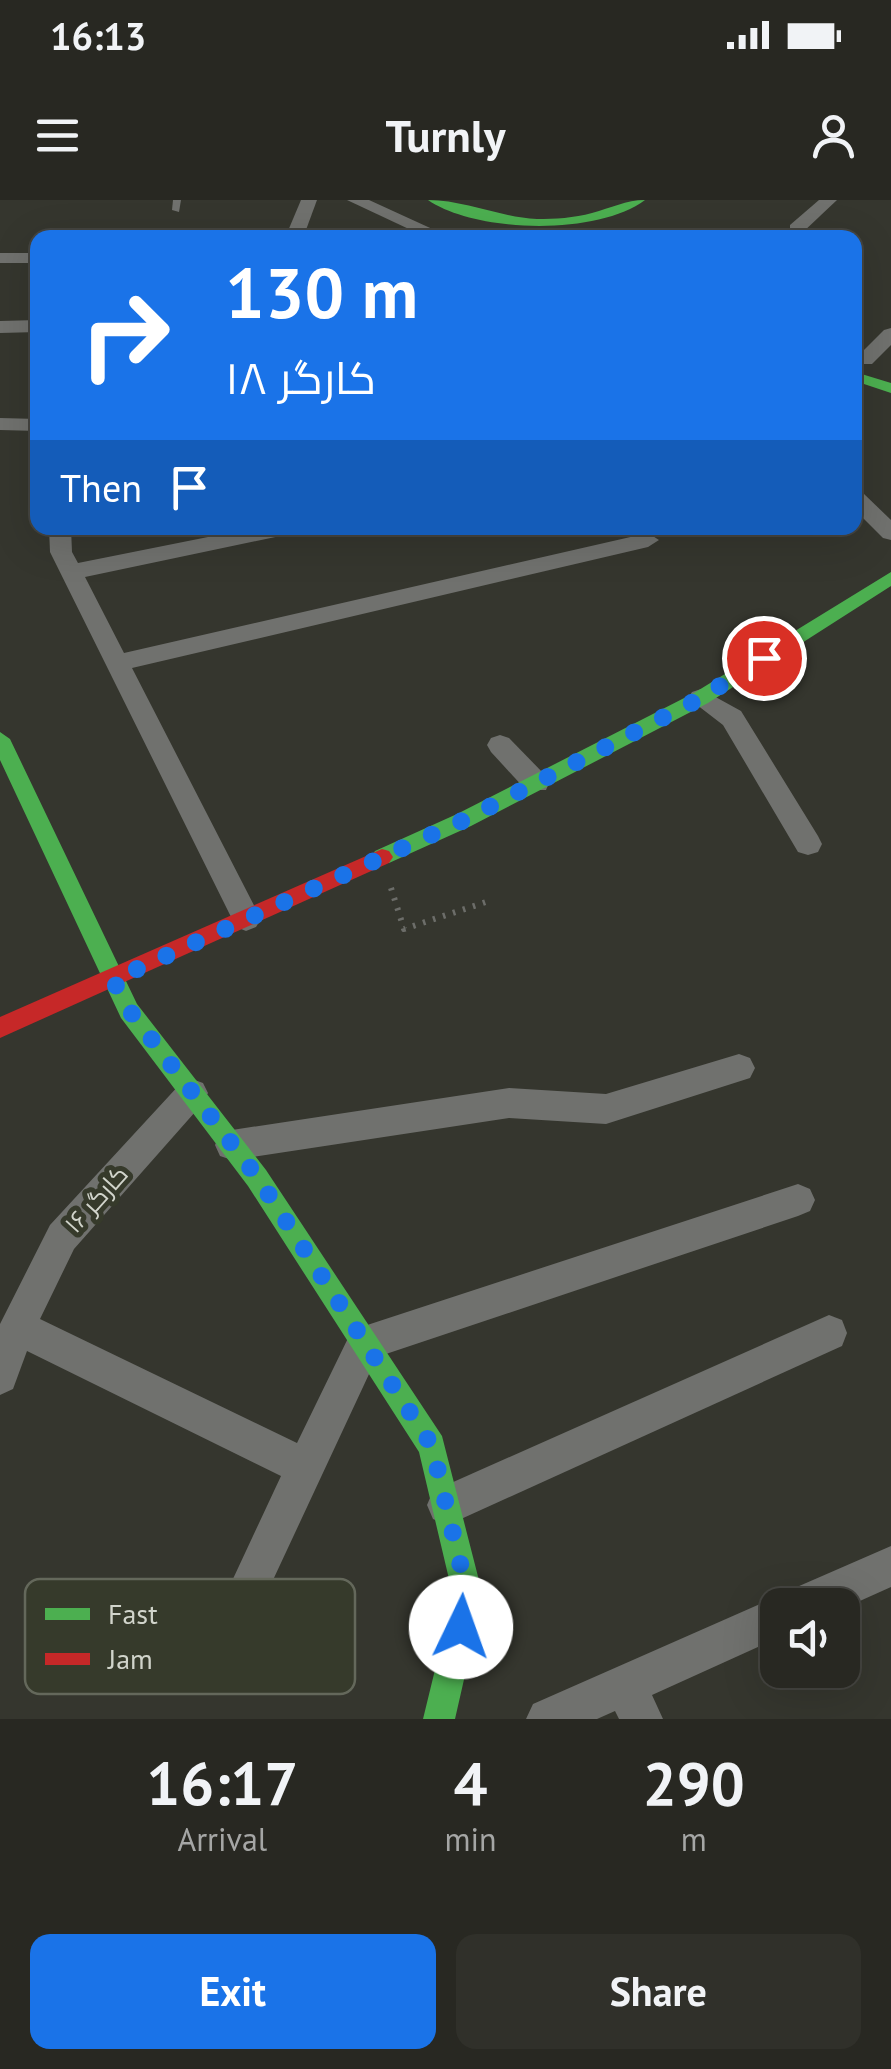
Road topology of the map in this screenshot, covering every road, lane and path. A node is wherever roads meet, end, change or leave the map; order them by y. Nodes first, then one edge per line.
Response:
1 (309, 200) edge
2 (354, 200) edge
3 (434, 200) edge
4 (829, 200) edge
5 (632, 205) edge
6 (474, 216) junction
7 (796, 229) dead end
8 (297, 230) edge
9 (425, 230) edge
10 (502, 230) edge
11 (619, 230) edge
12 (0, 258) edge
13 (30, 258) edge
14 (30, 326) edge
15 (0, 327) edge
16 (888, 341) edge
17 (862, 362) edge
18 (862, 364) edge
19 (862, 366) edge
20 (891, 369) edge
21 (891, 388) edge
22 (0, 424) edge
23 (30, 425) edge
24 (862, 505) edge
25 (891, 533) edge
26 (60, 535) edge
27 (251, 535) edge
28 (584, 535) edge
29 (648, 540) dead end
30 (595, 552) junction
31 (71, 572) junction
32 (891, 578) edge
33 (117, 663) junction
34 (701, 698) junction
35 (0, 740) edge
36 (500, 745) dead end
37 (536, 783) junction
38 (808, 844) dead end
39 (382, 858) junction
40 (492, 900) dead end
41 (246, 919) junction
42 (113, 980) junction
43 (0, 1028) edge
44 (739, 1068) dead end
45 (192, 1093) junction
46 (232, 1144) junction
47 (798, 1200) dead end
48 (17, 1327) junction
49 (830, 1333) dead end
50 (365, 1344) junction
51 (0, 1376) edge
52 (306, 1468) junction
53 (446, 1506) junction
54 (891, 1566) edge
55 (253, 1579) edge
56 (842, 1588) edge
57 (760, 1628) edge
58 (633, 1702) edge
59 (439, 1719) edge
60 (548, 1719) edge

1 - 8 street
2 - 9 street
3 - 6 street
4 - 7 street
5 - 6 street
5 - 11 street
6 - 10 street
12 - 13 street
14 - 15 street
16 - 17 street
18 - 20 street
19 - 21 street
22 - 23 street
24 - 25 street
26 - 31 street
27 - 31 street
28 - 30 street
29 - 30 street
30 - 33 street
31 - 33 street
32 - 34 street
33 - 41 street
34 - 37 street
34 - 38 street
35 - 42 street
36 - 37 street
37 - 39 street
39 - 40 path
39 - 41 street
41 - 42 street
42 - 43 street
42 - 45 street
44 - 46 street
45 - 46 street
45 - 48 street, کارگر ۱۶
46 - 50 street
47 - 50 street
48 - 51 street, کارگر ۱۶
48 - 52 street
49 - 53 street
50 - 52 street
50 - 53 street
52 - 55 street
53 - 59 street
54 - 56 street
57 - 58 street
58 - 60 street

